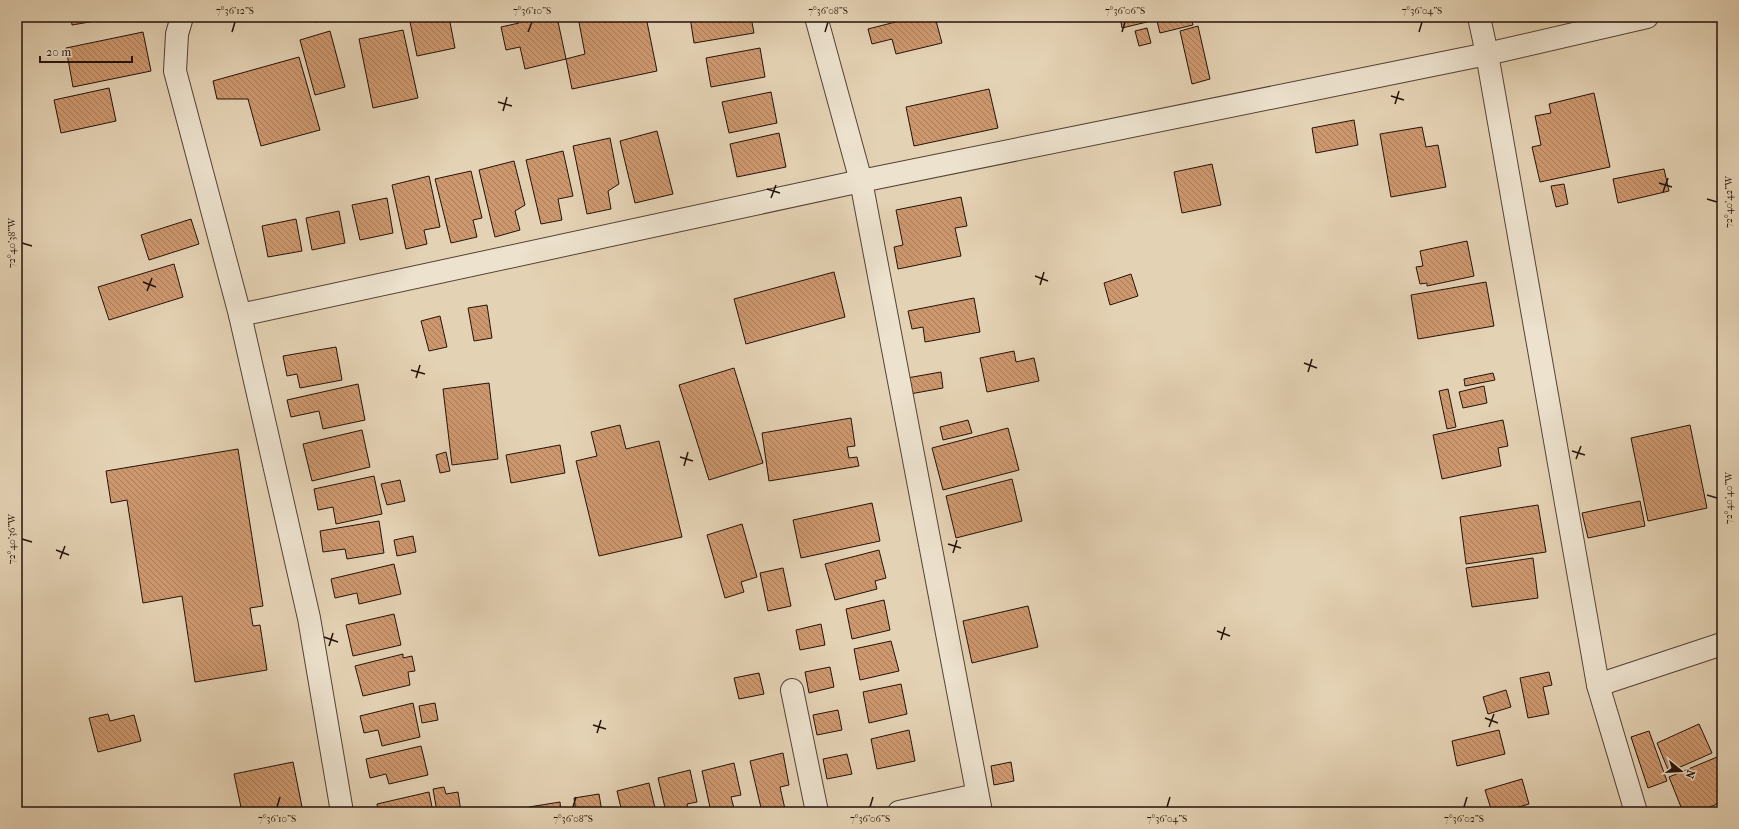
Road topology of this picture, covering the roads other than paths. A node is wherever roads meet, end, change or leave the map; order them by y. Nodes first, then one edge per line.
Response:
1 (182, 17) edge
2 (816, 17) edge
3 (1479, 17) edge
4 (1647, 17) edge
5 (1487, 54) junction
6 (861, 181) junction
7 (240, 315) junction
8 (1722, 644) edge
9 (1598, 685) junction
10 (792, 690) dead end
11 (979, 804) edge
12 (342, 812) edge
13 (817, 812) edge
14 (899, 812) edge
15 (1636, 812) edge

1 - 7 street
2 - 6 street
3 - 5 street
4 - 5 street
5 - 6 street
5 - 9 street
6 - 7 street
6 - 11 street
7 - 12 street
8 - 9 street
9 - 15 street
10 - 13 street
11 - 14 street

